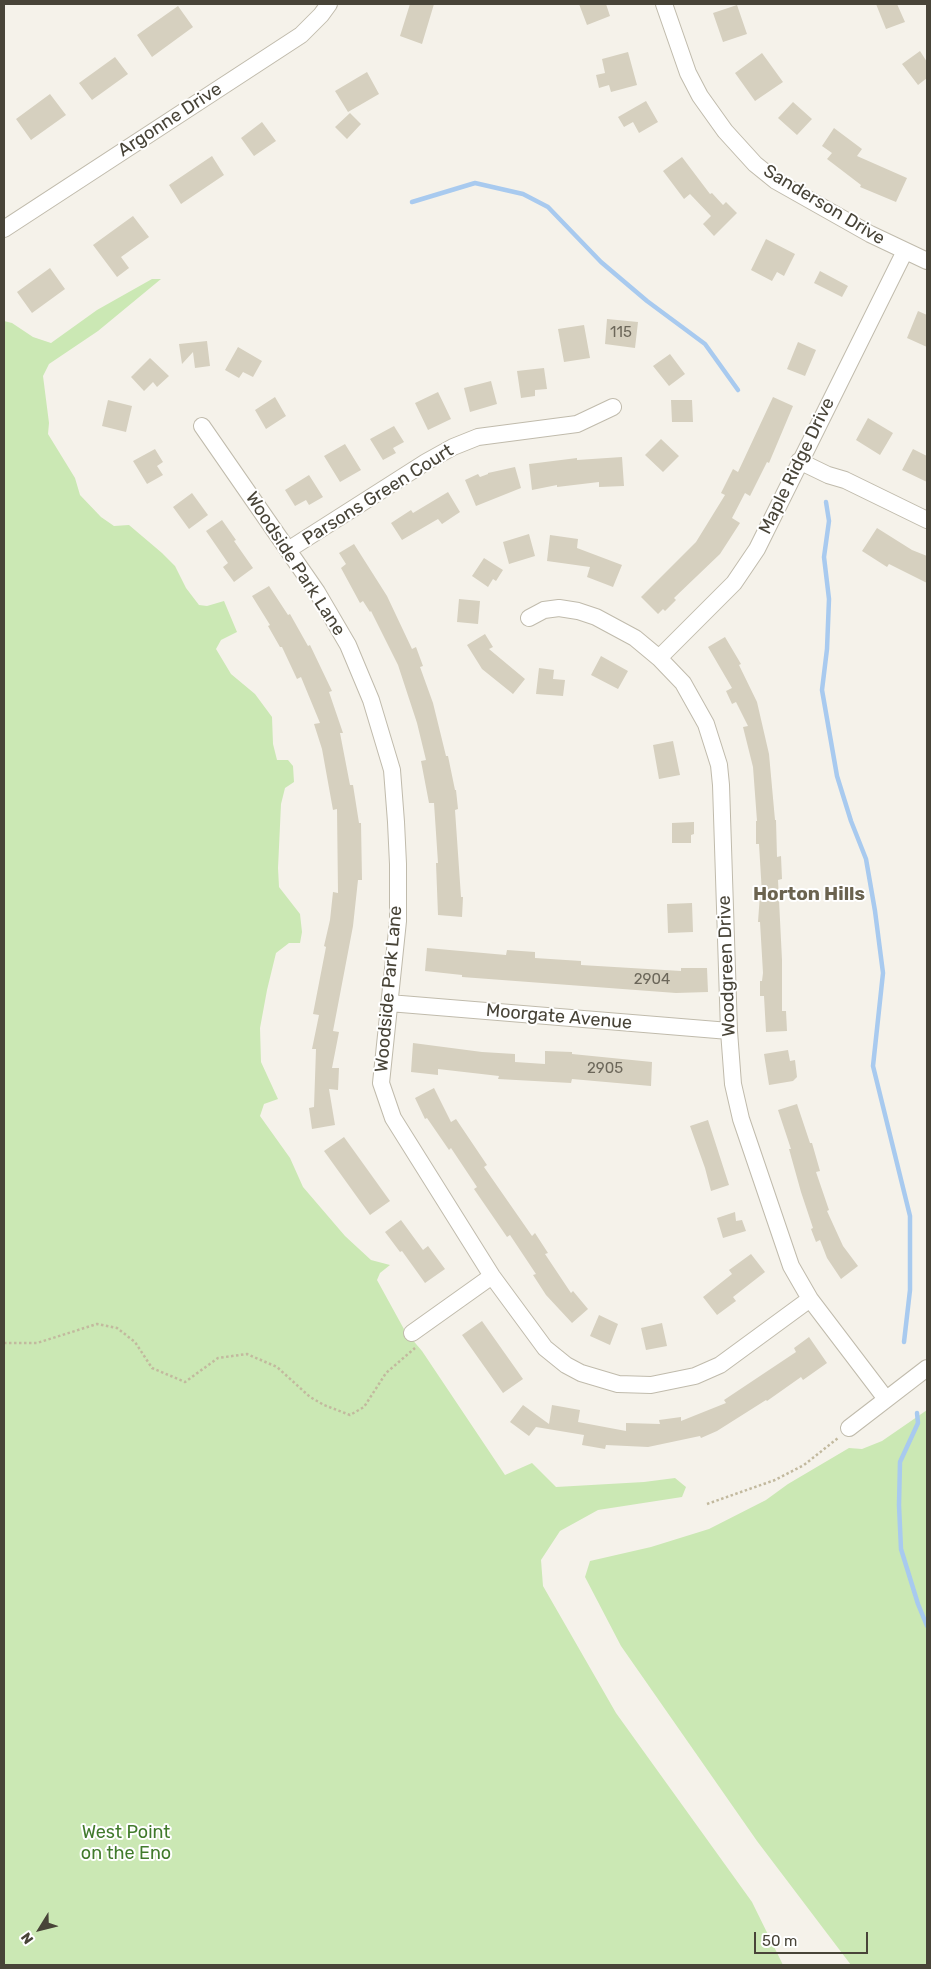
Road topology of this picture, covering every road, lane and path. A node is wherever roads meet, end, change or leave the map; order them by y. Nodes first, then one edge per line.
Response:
1 (329, 4) edge
2 (664, 4) edge
3 (4, 229) edge
4 (905, 251) junction
5 (927, 261) edge
6 (613, 407) dead end
7 (202, 426) dead end
8 (799, 461) junction
9 (927, 520) edge
10 (288, 550) junction
11 (529, 618) dead end
12 (659, 658) junction
13 (389, 1003) junction
14 (729, 1031) junction
15 (492, 1276) junction
16 (810, 1299) junction
17 (416, 1339) joint
18 (4, 1343) edge
19 (927, 1368) edge
20 (886, 1399) junction
21 (849, 1428) joint
22 (707, 1504) dead end

1 - 3 street, Argonne Drive
2 - 4 street, Sanderson Drive
4 - 5 street, Sanderson Drive
4 - 8 street, Maple Ridge Drive
6 - 10 street, Parsons Green Court
7 - 10 street, Woodside Park Lane
8 - 9 street
8 - 12 street, Maple Ridge Drive
10 - 13 street, Woodside Park Lane
11 - 12 street, Woodgreen Drive
12 - 14 street, Woodgreen Drive
13 - 14 street, Moorgate Avenue
13 - 15 street, Woodside Park Lane
14 - 16 street, Woodgreen Drive
15 - 16 street, Woodside Park Lane
15 - 17 street
16 - 20 street, Woodgreen Drive
17 - 18 path
19 - 20 street
20 - 21 street
21 - 22 path

